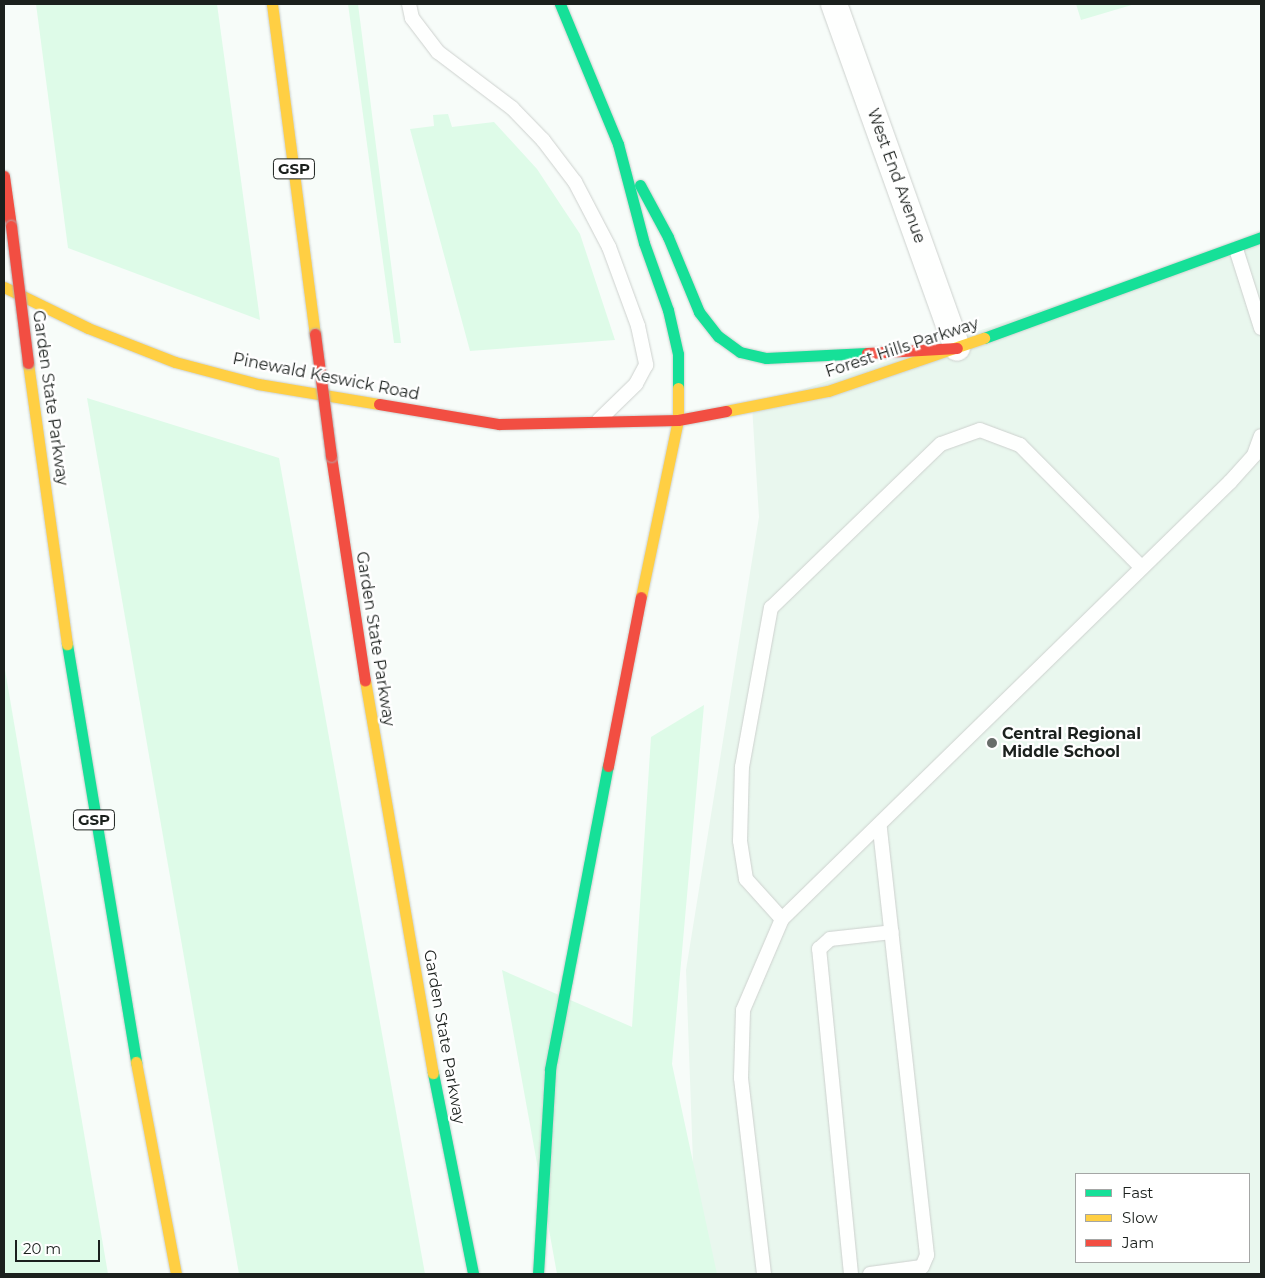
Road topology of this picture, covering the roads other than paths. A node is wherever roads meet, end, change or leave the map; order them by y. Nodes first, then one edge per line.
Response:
1 (272, 4) edge
2 (409, 4) edge
3 (560, 4) edge
4 (834, 4) edge
5 (618, 144) junction
6 (4, 176) edge
7 (1261, 237) edge
8 (1236, 249) junction
9 (4, 287) edge
10 (1261, 328) edge
11 (957, 348) junction
12 (678, 420) junction
13 (596, 422) junction
14 (539, 424) joint
15 (1261, 436) edge
16 (1142, 568) junction
17 (880, 826) junction
18 (782, 919) junction
19 (892, 932) junction
20 (176, 1274) edge
21 (473, 1274) edge
22 (538, 1274) edge
23 (764, 1274) edge
24 (851, 1274) edge
25 (870, 1274) edge

1 - 21 main road, Garden State Parkway / GSP, bridge
2 - 13 lane
3 - 5 main road
4 - 11 street, West End Avenue
5 - 11 main road
5 - 12 main road
6 - 20 main road, Garden State Parkway / GSP, bridge
7 - 8 main road, Forest Hills Parkway
8 - 10 lane
8 - 11 main road, Forest Hills Parkway
9 - 14 main road, Pinewald Keswick Road
11 - 12 main road, Forest Hills Parkway
12 - 13 main road, Forest Hills Parkway
12 - 22 main road
13 - 14 main road, Forest Hills Parkway
15 - 16 lane
16 - 17 lane
16 - 18 lane
17 - 18 lane
17 - 19 lane
18 - 23 lane
19 - 24 lane
19 - 25 lane

